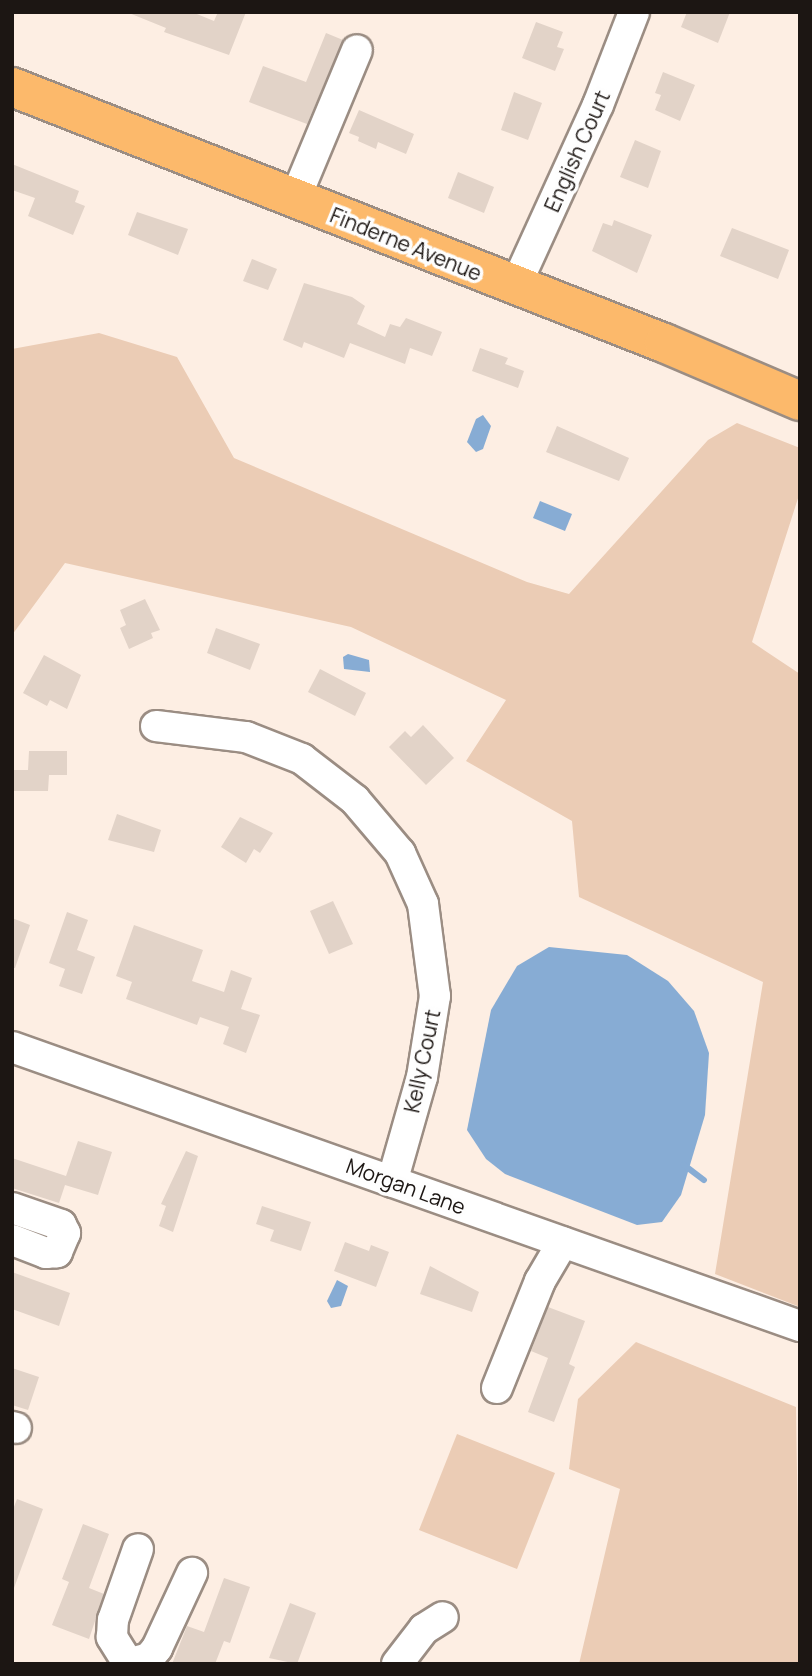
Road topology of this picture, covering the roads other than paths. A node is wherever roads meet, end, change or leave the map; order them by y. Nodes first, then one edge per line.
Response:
1 (634, 12) edge
2 (357, 50) dead end
3 (12, 87) edge
4 (295, 200) junction
5 (515, 287) junction
6 (800, 401) edge
7 (156, 726) dead end
8 (12, 1047) edge
9 (392, 1182) junction
10 (12, 1208) edge
11 (12, 1240) edge
12 (563, 1242) junction
13 (800, 1326) edge
14 (497, 1388) dead end
15 (138, 1549) dead end
16 (192, 1573) dead end
17 (443, 1617) dead end
18 (127, 1663) edge
19 (397, 1664) edge

1 - 5 street, English Court
2 - 4 street
3 - 4 main road, Finderne Avenue
4 - 5 main road, Finderne Avenue
5 - 6 main road, Finderne Avenue
7 - 9 street, Kelly Court
8 - 9 street, Morgan Lane
9 - 12 street, Morgan Lane
10 - 11 street
12 - 13 street, Morgan Lane
12 - 14 street
15 - 18 street
16 - 18 street
17 - 19 street

